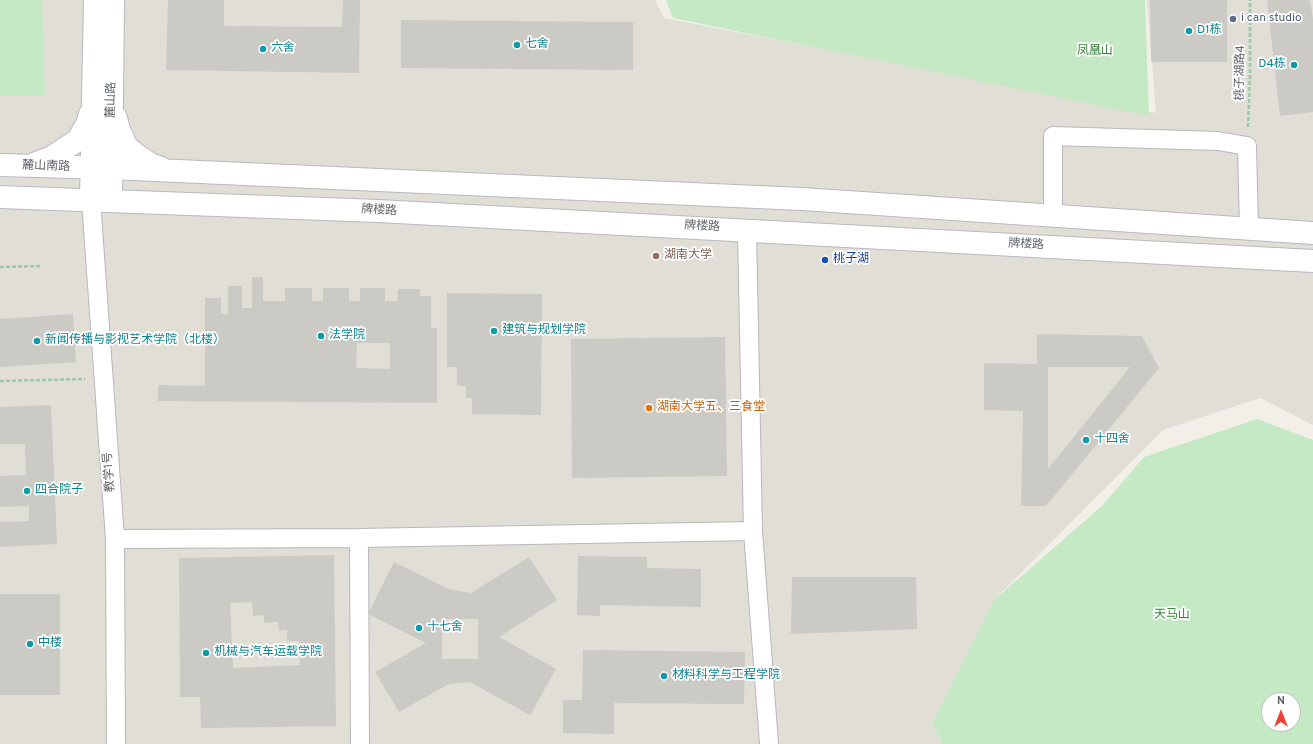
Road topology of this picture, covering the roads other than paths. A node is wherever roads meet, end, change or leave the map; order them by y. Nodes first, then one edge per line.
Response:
1 (95, 0) edge
2 (113, 0) edge
3 (103, 103) junction
4 (0, 165) edge
5 (28, 166) junction
6 (102, 168) junction
7 (170, 171) junction
8 (0, 196) edge
9 (101, 200) junction
10 (1053, 216) junction
11 (1249, 229) junction
12 (747, 230) junction
13 (1313, 233) edge
14 (1313, 260) edge
15 (754, 531) junction
16 (358, 538) junction
17 (115, 539) junction
18 (116, 744) edge
19 (360, 744) edge
20 (769, 744) edge

1 - 3 main road, 麓山路
2 - 3 main road, 麓山路
3 - 5 main road
3 - 6 main road, 麓山路
3 - 7 main road
4 - 5 main road, 麓山南路
5 - 6 main road, 麓山南路
6 - 7 main road
6 - 9 main road, 麓山路
7 - 10 main road
8 - 9 main road
9 - 12 main road, 牌楼路
9 - 17 street, 教学1号
10 - 11 main road
10 - 11 street
11 - 13 main road
12 - 14 main road, 牌楼路
12 - 15 street
15 - 16 street
15 - 20 street
16 - 17 street
16 - 19 street
17 - 18 street, 教学1号

